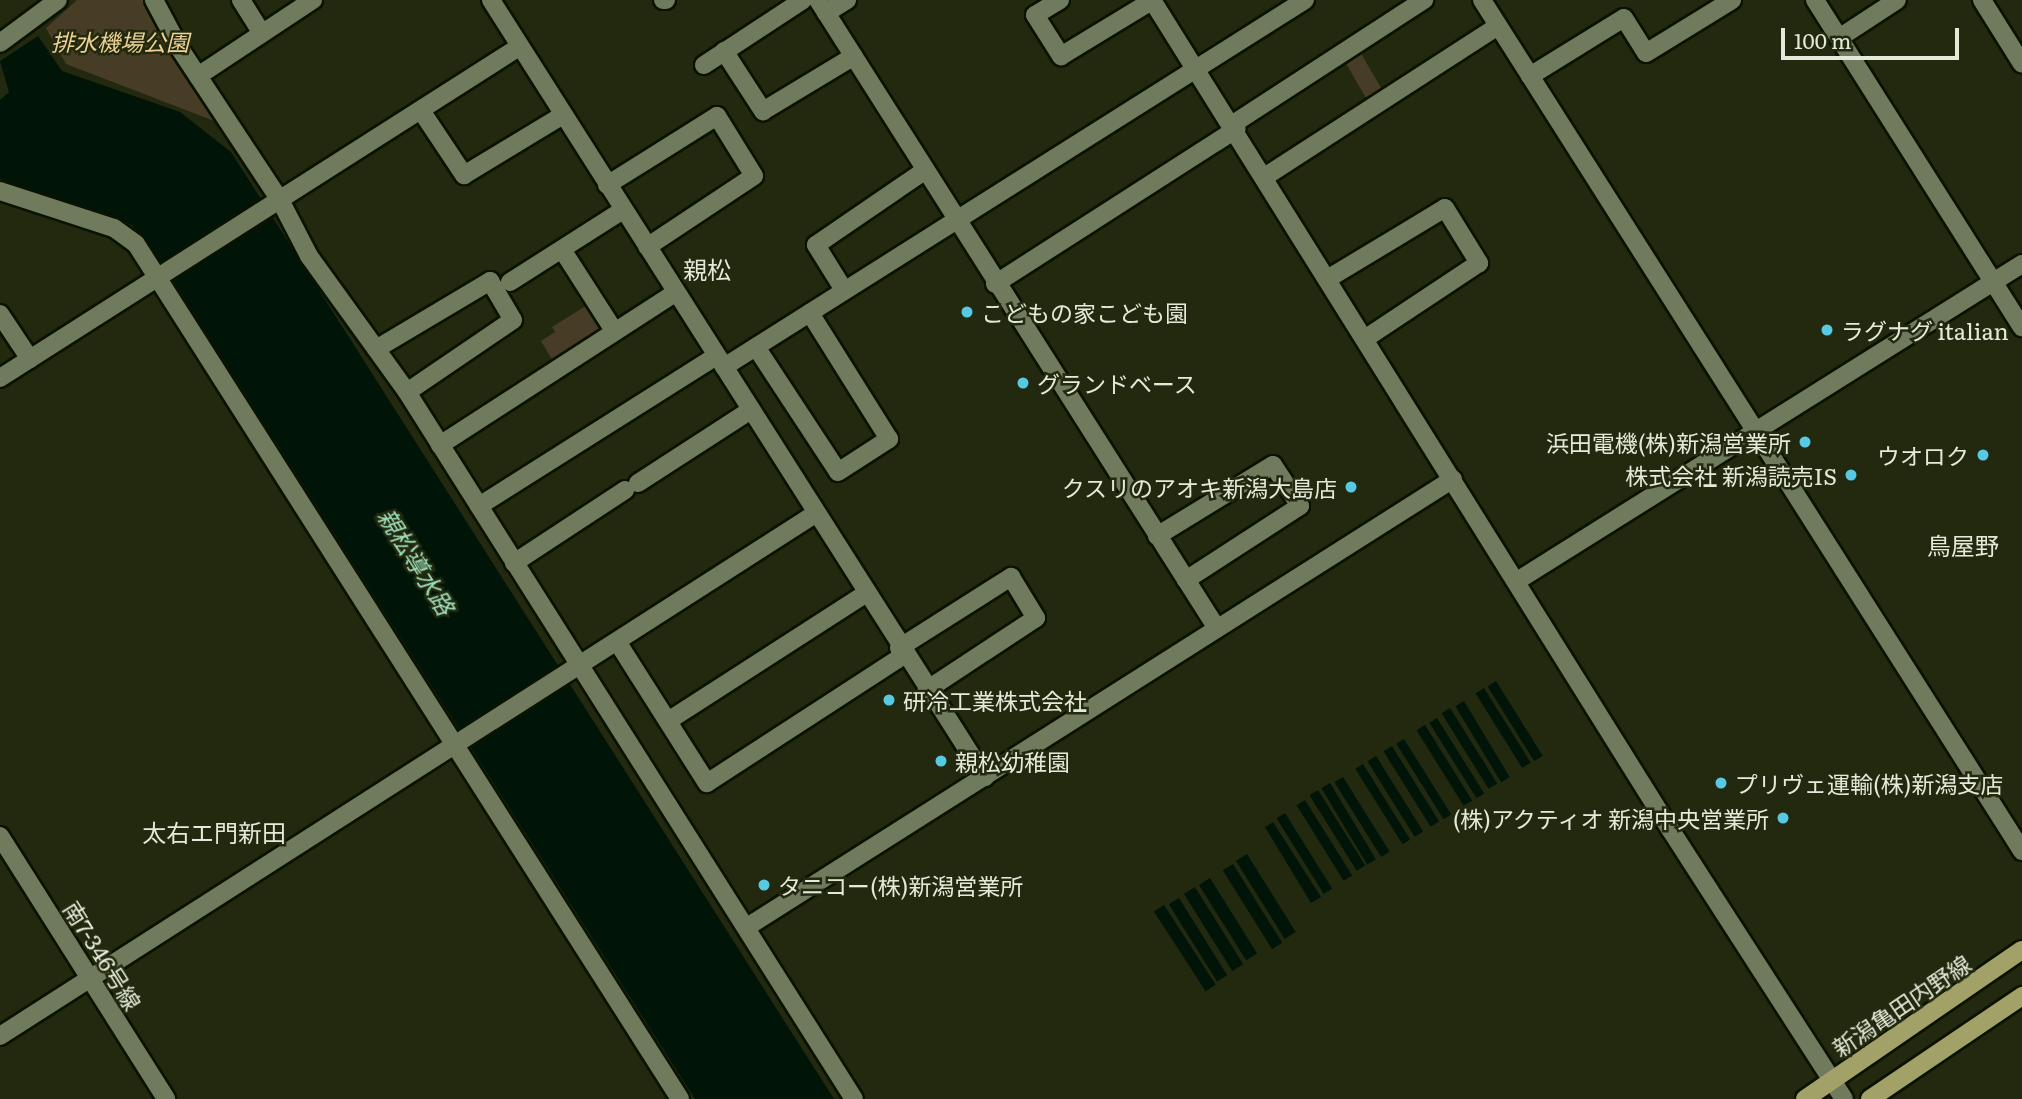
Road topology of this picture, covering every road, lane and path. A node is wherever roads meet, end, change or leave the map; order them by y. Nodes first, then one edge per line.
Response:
1 (58, 0) edge
2 (154, 0) edge
3 (242, 0) edge
4 (313, 0) edge
5 (491, 0) edge
6 (803, 0) edge
7 (847, 0) edge
8 (1060, 0) edge
9 (1152, 0) edge
10 (1305, 0) edge
11 (1424, 0) edge
12 (1482, 0) edge
13 (1732, 0) edge
14 (1815, 0) edge
15 (1897, 0) edge
16 (1982, 0) edge
17 (822, 6) edge
18 (1498, 26) junction
19 (262, 33) junction
20 (1839, 38) junction
21 (0, 43) edge
22 (519, 47) junction
23 (724, 51) junction
24 (853, 56) junction
25 (2022, 64) edge
26 (704, 65) dead end
27 (1195, 68) junction
28 (198, 76) junction
29 (1530, 76) junction
30 (422, 112) junction
31 (563, 115) junction
32 (1235, 127) junction
33 (924, 171) junction
34 (1266, 176) junction
35 (607, 184) junction
36 (0, 191) edge
37 (276, 202) junction
38 (623, 211) junction
39 (953, 220) junction
40 (647, 247) junction
41 (563, 251) junction
42 (2022, 264) edge
43 (162, 275) junction
44 (1329, 278) junction
45 (510, 282) dead end
46 (1994, 282) junction
47 (995, 284) junction
48 (844, 290) junction
49 (675, 293) junction
50 (810, 313) junction
51 (0, 314) edge
52 (2022, 327) edge
53 (615, 332) junction
54 (1366, 338) junction
55 (756, 347) junction
56 (376, 349) junction
57 (30, 359) junction
58 (720, 361) junction
59 (0, 378) edge
60 (407, 392) junction
61 (751, 410) junction
62 (1756, 432) junction
63 (440, 445) junction
64 (1453, 479) junction
65 (479, 506) junction
66 (815, 514) junction
67 (1157, 536) junction
68 (513, 563) junction
69 (1186, 580) junction
70 (1517, 580) junction
71 (865, 594) junction
72 (1216, 627) junction
73 (618, 642) junction
74 (902, 652) junction
75 (575, 671) junction
76 (927, 690) junction
77 (668, 721) junction
78 (459, 746) junction
79 (985, 778) junction
80 (0, 836) edge
81 (2022, 851) edge
82 (747, 927) junction
83 (2022, 950) edge
84 (2022, 962) edge
85 (1999, 967) junction
86 (90, 980) junction
87 (2022, 996) edge
88 (0, 1037) edge
89 (1832, 1082) junction
90 (166, 1099) edge
91 (680, 1099) edge
92 (854, 1099) edge
93 (1805, 1099) edge
94 (1844, 1099) edge
95 (1870, 1099) edge

1 - 21 street
2 - 28 street
3 - 19 street
4 - 19 street
5 - 22 street
6 - 23 street
7 - 17 street
8 - 9 street
9 - 27 street
10 - 27 street
11 - 32 street
12 - 18 street
13 - 29 street
14 - 20 street
15 - 20 street
16 - 25 street
17 - 24 street
18 - 29 street
18 - 34 street
19 - 28 street
20 - 46 street
22 - 30 street
22 - 31 street
23 - 24 street
23 - 26 street
24 - 33 street
27 - 32 street
27 - 39 street
28 - 37 street
29 - 62 street
30 - 31 street
30 - 37 street
31 - 35 street
32 - 34 street
32 - 47 street
33 - 39 street
33 - 48 street
34 - 44 street
35 - 38 street
35 - 40 street
36 - 43 street
37 - 43 street
37 - 56 street
38 - 40 street
38 - 41 street
39 - 47 street
39 - 48 street
40 - 49 street
41 - 45 street
41 - 53 street
42 - 46 street
43 - 57 street
43 - 78 street
44 - 54 street
44 - 54 street
46 - 52 street
46 - 62 street
47 - 67 street
48 - 50 street
49 - 53 street
49 - 58 street
50 - 55 street
50 - 55 street
51 - 57 street
53 - 63 street
54 - 64 street
55 - 58 street
56 - 60 street
56 - 60 street
57 - 59 street
58 - 61 street
58 - 65 street
60 - 63 street
61 - 66 street
61 - 68 street
62 - 70 street
62 - 81 street
63 - 65 street
64 - 70 street
64 - 72 street
65 - 68 street
66 - 71 street
66 - 73 street
67 - 69 street
67 - 69 street
68 - 75 street
69 - 72 street
70 - 89 street
71 - 74 street
71 - 77 street
72 - 79 street
73 - 75 street
73 - 77 street
74 - 76 street
74 - 76 street
74 - 77 street
75 - 78 street
75 - 82 street
76 - 79 street
78 - 86 street
78 - 91 street
79 - 82 street
80 - 86 street, 南7-346号線
82 - 92 street
83 - 85 main road, 新潟亀田内野線
84 - 85 main road
85 - 89 main road, 新潟亀田内野線
86 - 88 street
86 - 90 street, 南7-346号線
87 - 95 main road
89 - 93 main road, 新潟亀田内野線
89 - 94 street

